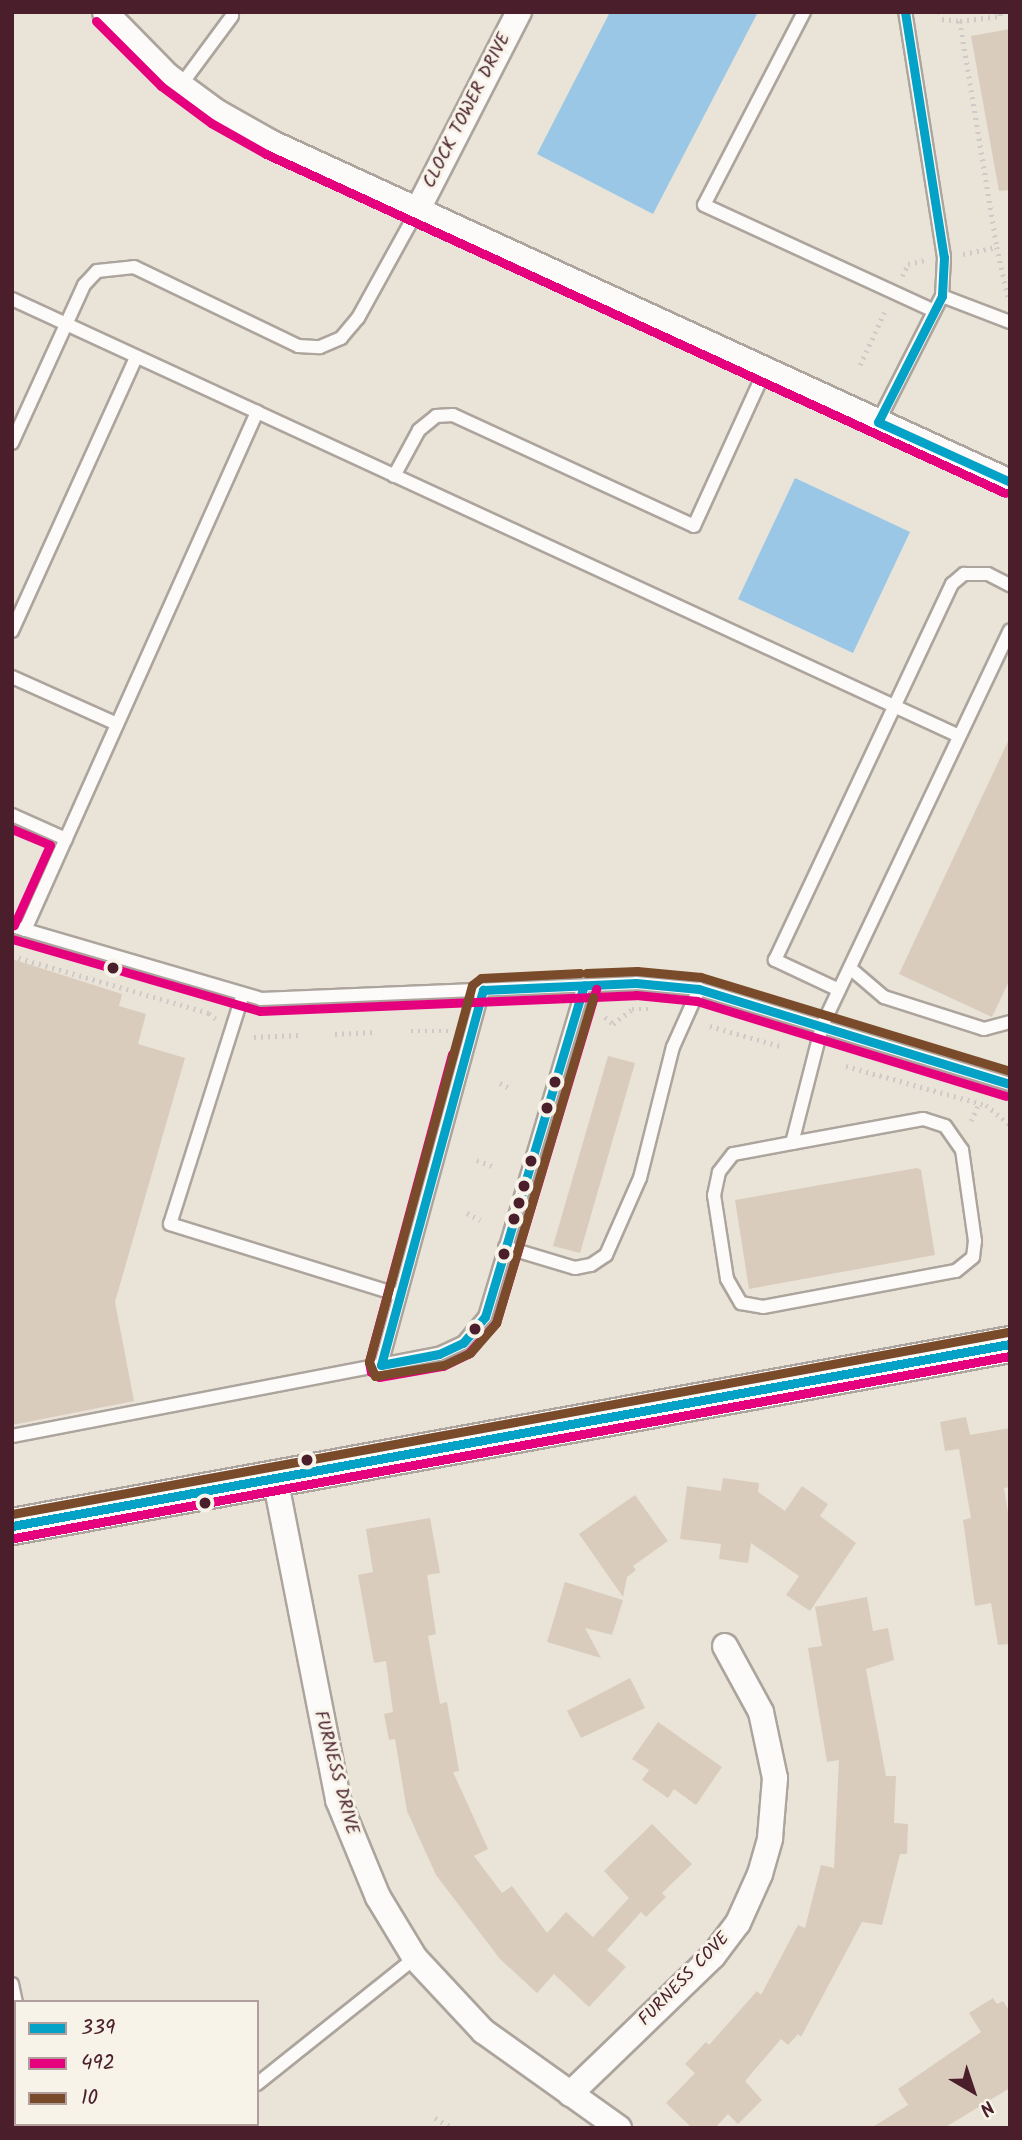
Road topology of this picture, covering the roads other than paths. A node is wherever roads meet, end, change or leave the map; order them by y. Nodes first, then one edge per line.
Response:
1 (105, 12) edge
2 (519, 12) edge
3 (804, 12) edge
4 (905, 12) edge
5 (233, 14) edge
6 (181, 85) junction
7 (417, 211) junction
8 (942, 296) junction
9 (12, 299) edge
10 (934, 311) junction
11 (1010, 322) edge
12 (66, 324) junction
13 (136, 358) junction
14 (765, 370) junction
15 (257, 412) junction
16 (878, 422) junction
17 (12, 443) edge
18 (394, 475) junction
19 (1010, 482) edge
20 (1010, 585) edge
21 (1010, 630) edge
22 (12, 631) edge
23 (1004, 655) edge
24 (12, 677) edge
25 (894, 706) junction
26 (117, 724) junction
27 (959, 736) junction
28 (12, 816) edge
29 (66, 839) junction
30 (19, 928) edge
31 (850, 968) junction
32 (584, 985) junction
33 (482, 989) junction
34 (699, 989) junction
35 (839, 990) junction
36 (243, 994) junction
37 (1010, 1022) edge
38 (822, 1026) junction
39 (1010, 1084) edge
40 (792, 1143) junction
41 (505, 1247) junction
42 (399, 1295) junction
43 (1010, 1344) edge
44 (381, 1365) junction
45 (12, 1436) edge
46 (275, 1478) junction
47 (12, 1526) edge
48 (725, 1646) dead end
49 (415, 1958) junction
50 (259, 2082) edge
51 (570, 2094) junction
52 (619, 2128) edge

1 - 6 street
2 - 7 street, CLOCK TOWER DRIVE
3 - 10 lane
4 - 8 lane
5 - 6 lane
6 - 7 street
7 - 12 lane
7 - 14 street
8 - 10 lane
8 - 11 lane
9 - 12 lane
10 - 16 lane
12 - 13 lane
12 - 17 lane
13 - 15 lane
13 - 22 lane
14 - 16 street
14 - 18 lane
15 - 18 lane
15 - 26 lane
16 - 19 street
18 - 25 lane
20 - 25 lane
21 - 23 lane
23 - 27 lane
24 - 26 lane
25 - 27 lane
25 - 35 lane
26 - 29 lane
27 - 31 lane
28 - 29 lane
29 - 30 lane
30 - 36 lane
31 - 35 lane
31 - 37 lane
32 - 33 lane
32 - 34 lane
32 - 41 lane
33 - 36 lane
33 - 42 lane
34 - 38 lane
34 - 41 lane
35 - 38 lane
36 - 42 lane
38 - 39 lane
38 - 40 lane
40 - 40 lane
41 - 44 lane
42 - 44 lane
43 - 46 street
44 - 45 lane
46 - 47 street
46 - 49 street, FURNESS DRIVE
48 - 51 street, FURNESS COVE
49 - 50 lane
49 - 51 street, FURNESS DRIVE
51 - 52 street, FURNESS DRIVE

